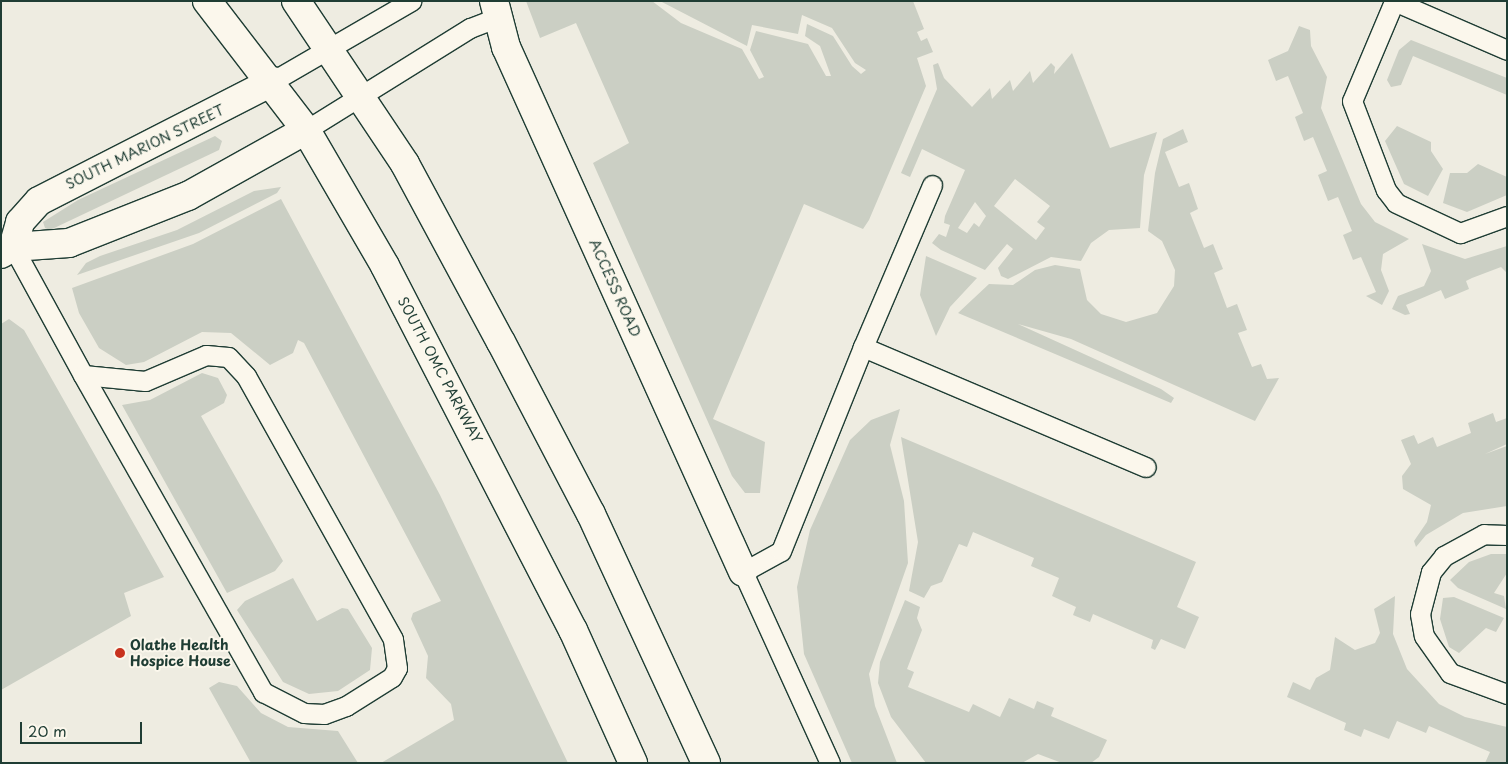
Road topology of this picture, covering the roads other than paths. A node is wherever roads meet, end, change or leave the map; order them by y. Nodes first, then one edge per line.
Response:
1 (207, 1) edge
2 (296, 1) edge
3 (411, 1) edge
4 (1394, 3) edge
5 (496, 9) edge
6 (328, 50) junction
7 (1507, 50) edge
8 (272, 81) junction
9 (360, 97) junction
10 (306, 130) junction
11 (932, 185) dead end
12 (1507, 216) edge
13 (7, 251) edge
14 (863, 347) junction
15 (83, 375) junction
16 (1146, 467) dead end
17 (1507, 535) edge
18 (743, 572) junction
19 (1507, 694) edge
20 (634, 763) edge
21 (706, 763) edge
22 (830, 763) edge

1 - 8 street, SOUTH OMC PARKWAY
2 - 6 street
3 - 6 lane
4 - 7 lane
4 - 12 lane
5 - 9 lane
5 - 18 street, ACCESS ROAD
6 - 8 lane
6 - 9 street
8 - 10 street, SOUTH OMC PARKWAY
8 - 13 street, SOUTH MARION STREET
9 - 10 lane
9 - 21 street
10 - 13 street
10 - 20 street, SOUTH OMC PARKWAY
11 - 14 lane
13 - 15 lane
14 - 16 lane
14 - 18 lane
15 - 15 lane
17 - 19 lane
18 - 22 lane

